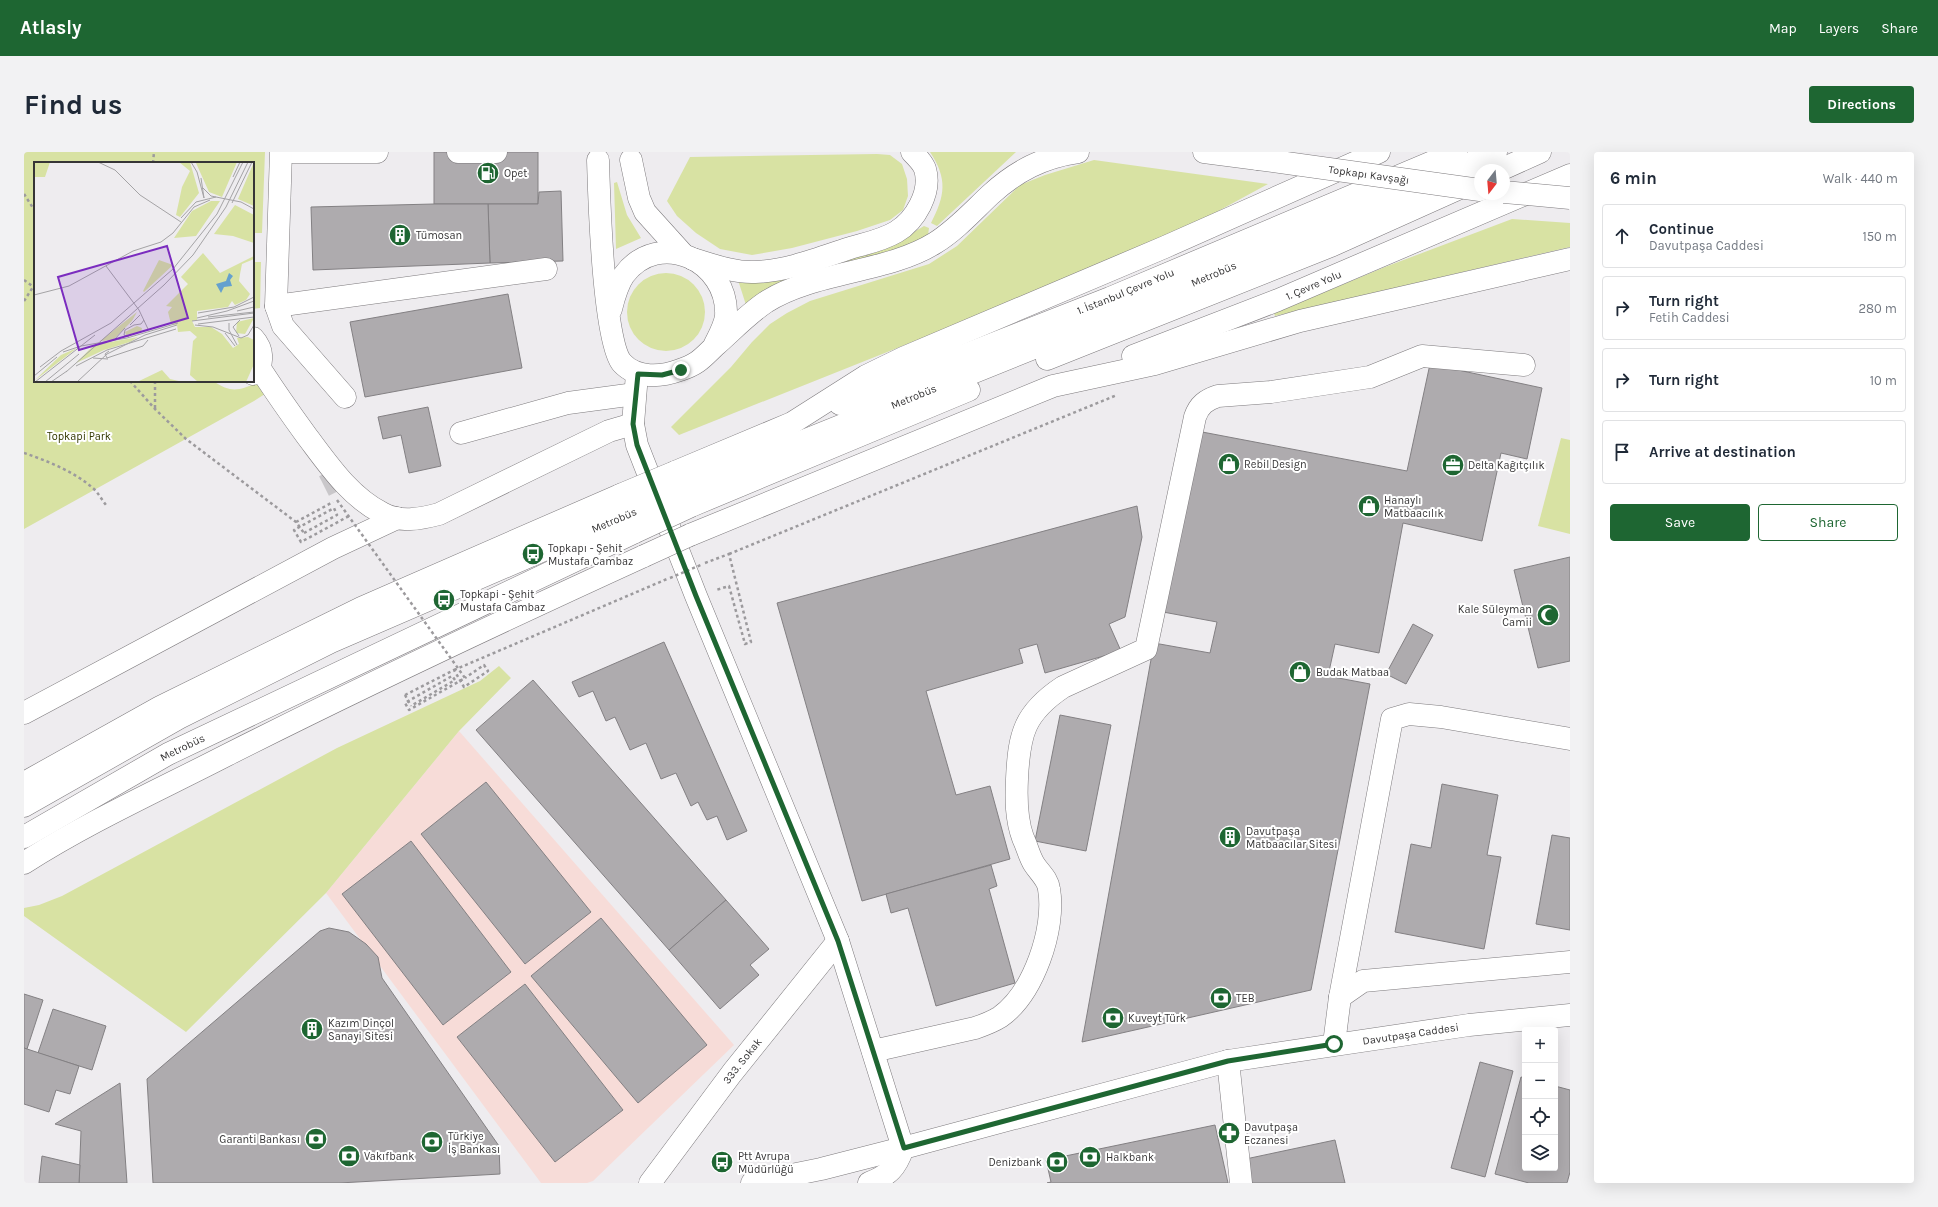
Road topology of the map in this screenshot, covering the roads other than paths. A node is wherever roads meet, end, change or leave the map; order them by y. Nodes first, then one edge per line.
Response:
1 (281, 152) edge
2 (291, 152) edge
3 (377, 152) edge
4 (458, 152) edge
5 (496, 152) edge
6 (912, 152) edge
7 (1078, 152) edge
8 (1204, 152) edge
9 (1379, 152) edge
10 (1456, 152) edge
11 (1496, 152) edge
12 (1540, 152) edge
13 (598, 160) dead end
14 (631, 160) dead end
15 (1510, 166) edge
16 (1570, 175) edge
17 (1474, 182) edge
18 (1474, 189) edge
19 (1510, 193) edge
20 (1570, 198) edge
21 (687, 256) junction
22 (1570, 259) edge
23 (546, 268) dead end
24 (276, 306) junction
25 (609, 314) junction
26 (254, 340) edge
27 (714, 347) junction
28 (1524, 364) dead end
29 (256, 371) edge
30 (636, 384) junction
31 (1053, 386) junction
32 (345, 397) dead end
33 (792, 423) junction
34 (633, 424) junction
35 (461, 432) dead end
36 (682, 490) junction
37 (628, 514) junction
38 (397, 518) junction
39 (331, 642) junction
40 (346, 668) junction
41 (256, 695) junction
42 (24, 713) edge
43 (1570, 739) edge
44 (24, 783) edge
45 (24, 806) edge
46 (24, 819) edge
47 (24, 837) edge
48 (24, 863) edge
49 (838, 941) junction
50 (1570, 962) edge
51 (1340, 997) junction
52 (1570, 1015) edge
53 (1334, 1044) junction
54 (873, 1051) junction
55 (1228, 1061) junction
56 (904, 1148) junction
57 (650, 1183) edge
58 (752, 1183) edge
59 (869, 1183) edge
60 (1240, 1183) edge

1 - 24 main road
2 - 3 main road
4 - 5 main road
6 - 21 main road
7 - 27 main road
8 - 18 main road, Topkapı Kavşağı, bridge
9 - 33 main road
10 - 33 main road, 1. İstanbul Çevre Yolu
11 - 36 main road, Metrobüs
12 - 15 main road
13 - 25 main road
14 - 21 main road
16 - 31 main road, 1. Çevre Yolu
17 - 36 main road, Metrobüs
19 - 20 main road, bridge
21 - 25 main road
21 - 27 main road
22 - 31 main road
23 - 24 main road
24 - 32 main road
25 - 30 main road
26 - 29 main road
27 - 30 main road
28 - 54 main road
29 - 38 main road
30 - 34 main road
30 - 35 main road
31 - 48 main road, bridge
33 - 36 main road
34 - 38 main road
34 - 49 main road
36 - 37 main road, bridge
36 - 37 main road, Metrobüs, bridge
37 - 39 main road, Metrobüs
37 - 40 main road, Metrobüs
37 - 44 main road
38 - 42 main road
39 - 41 main road, Metrobüs
39 - 45 main road, Metrobüs
40 - 41 main road, Metrobüs
40 - 47 main road, Metrobüs
41 - 46 main road, Metrobüs
43 - 51 main road
49 - 54 main road
49 - 57 main road, 333. Sokak
50 - 51 main road
51 - 53 main road
52 - 53 main road, Davutpaşa Caddesi
53 - 55 main road, Davutpaşa Caddesi
54 - 56 main road
55 - 56 main road, Davutpaşa Caddesi
55 - 60 main road
56 - 58 main road, Davutpaşa Caddesi
56 - 59 main road

